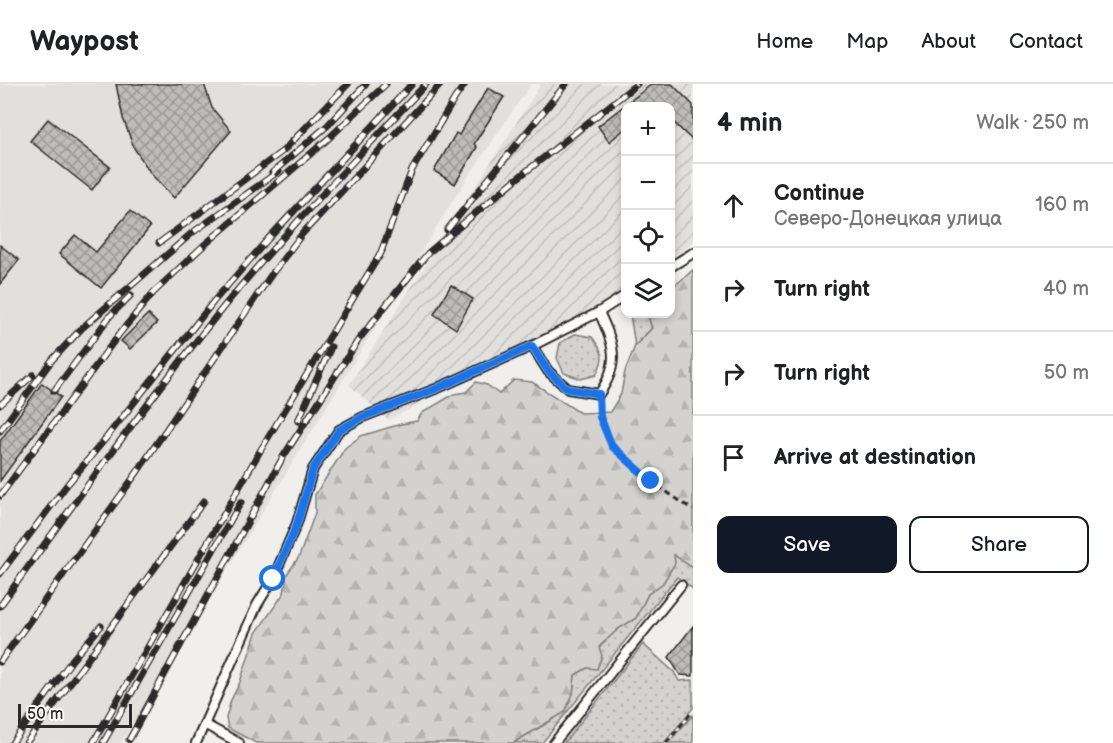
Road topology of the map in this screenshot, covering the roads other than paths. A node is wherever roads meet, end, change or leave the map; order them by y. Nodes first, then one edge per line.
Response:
1 (693, 252) edge
2 (675, 264) edge
3 (621, 298) edge
4 (599, 312) junction
5 (532, 346) junction
6 (681, 585) dead end
7 (204, 724) junction
8 (196, 743) edge
9 (239, 743) edge
10 (554, 743) edge

1 - 2 lane
3 - 4 lane
4 - 5 lane
4 - 5 lane
5 - 7 lane
6 - 10 lane
7 - 8 lane
7 - 9 lane

